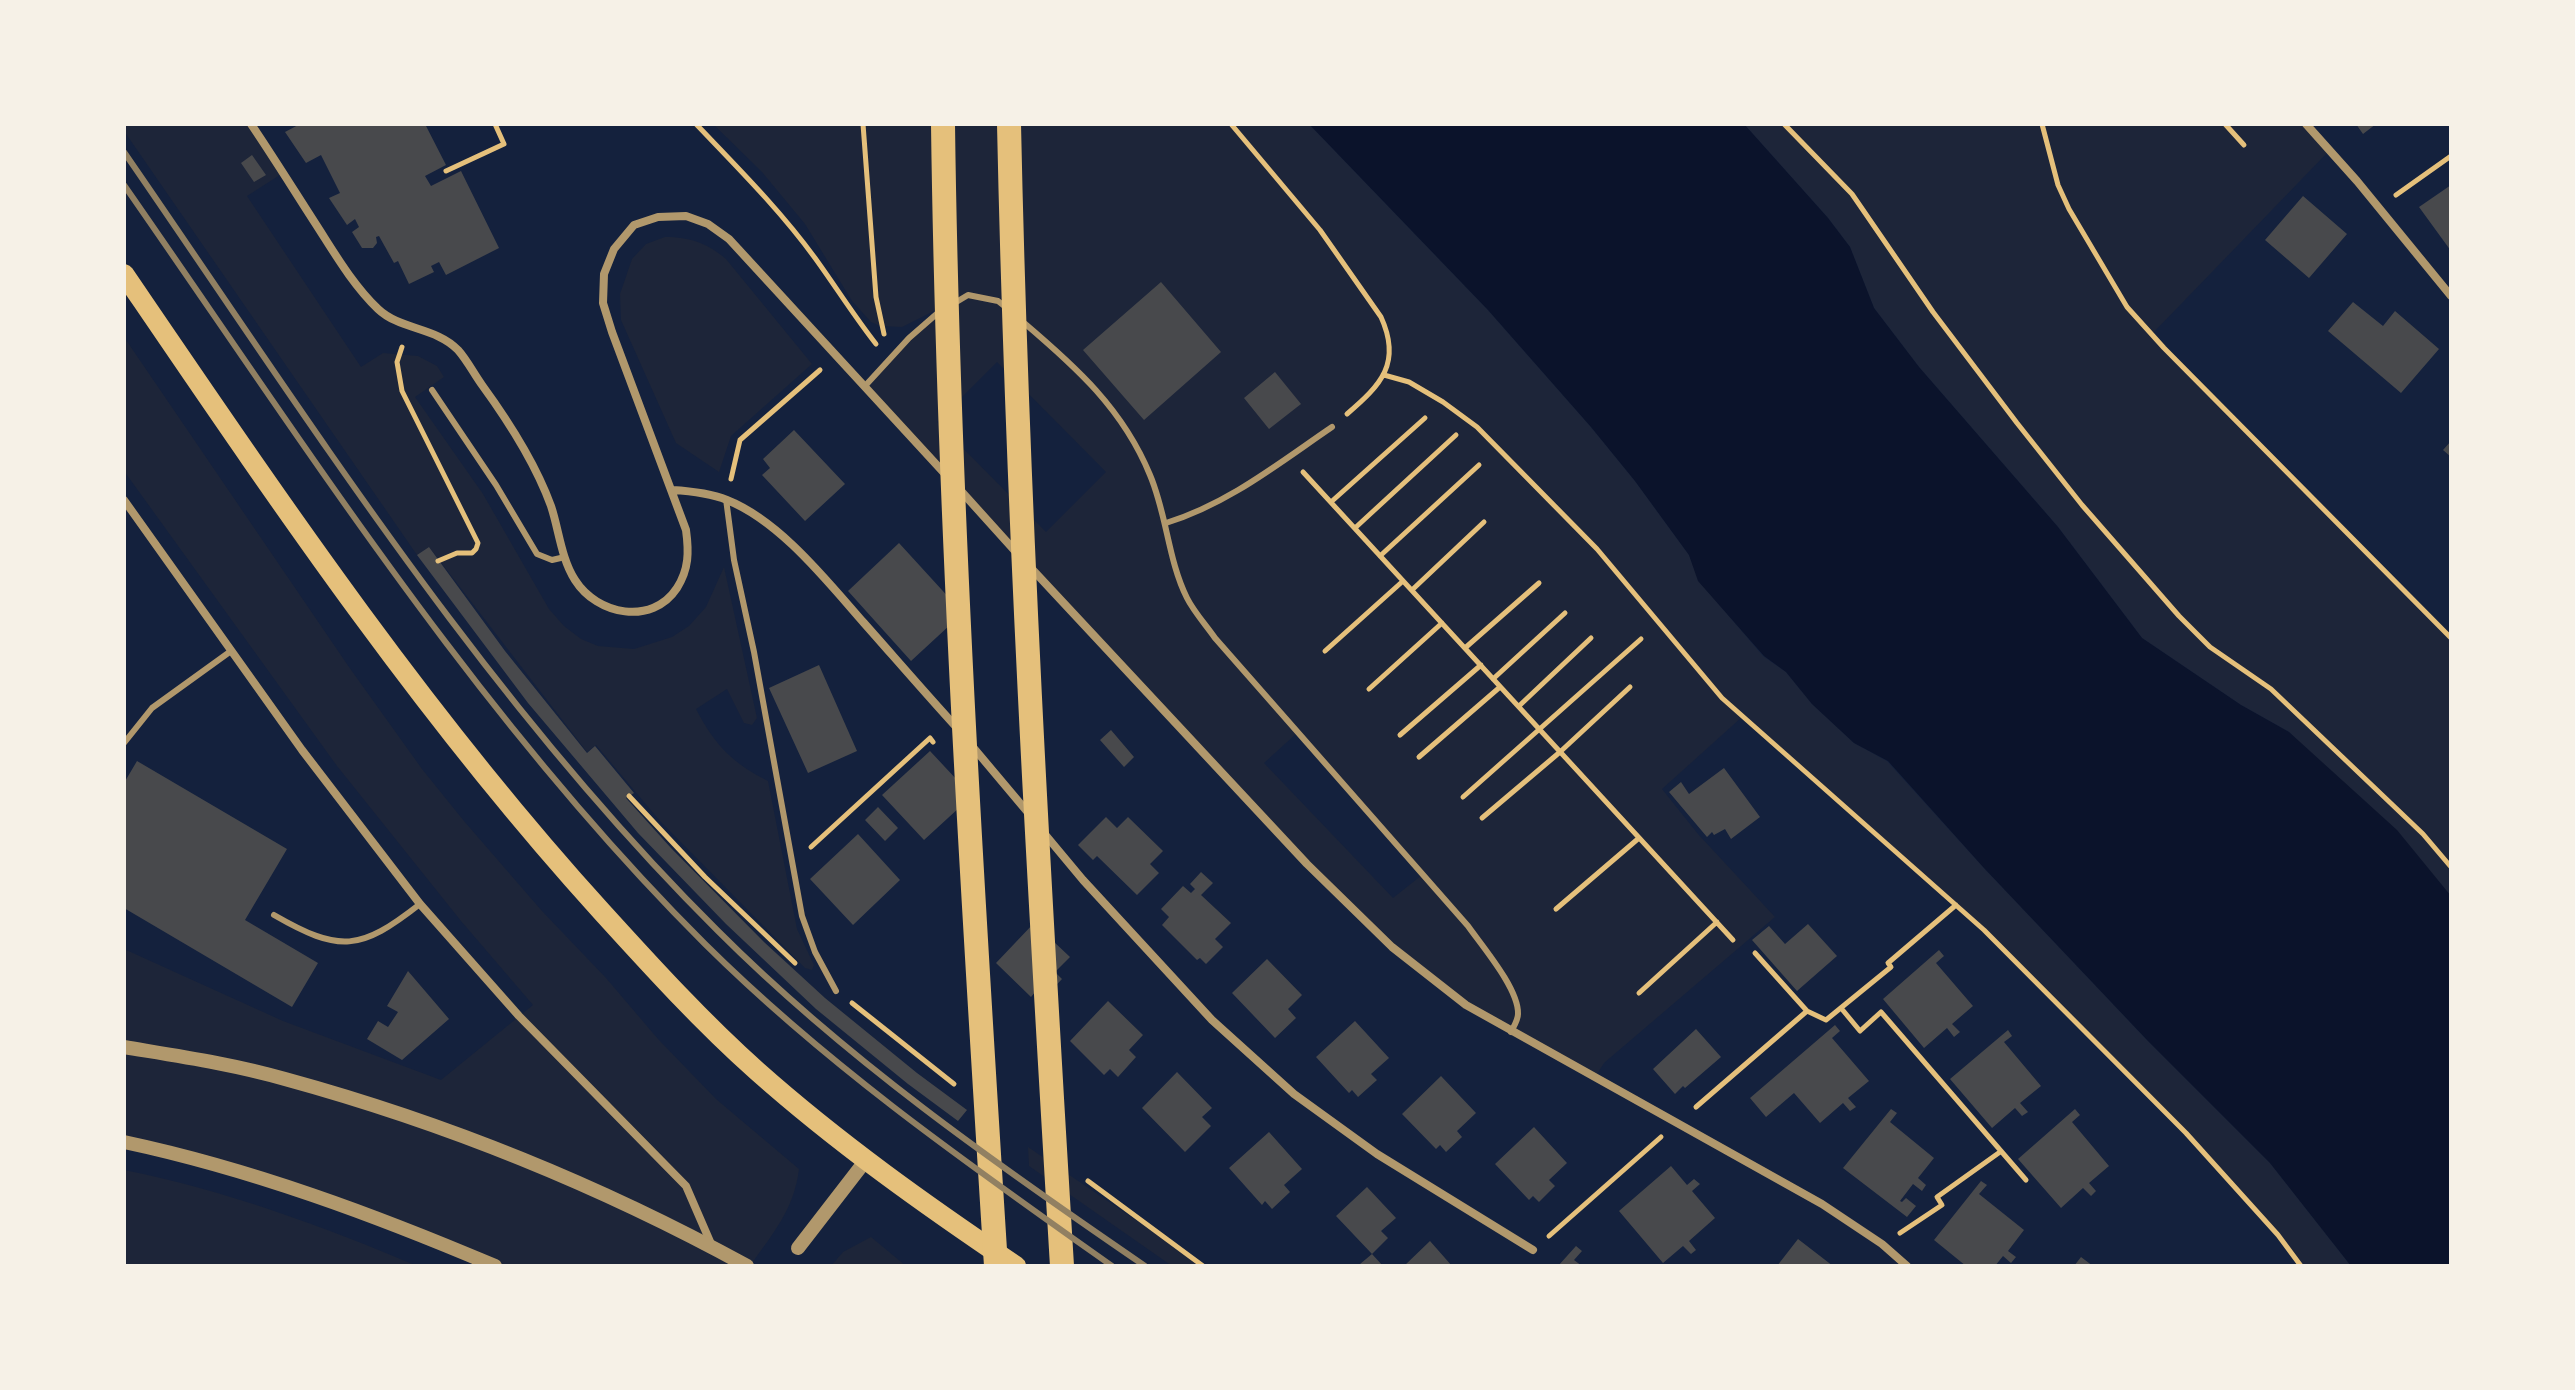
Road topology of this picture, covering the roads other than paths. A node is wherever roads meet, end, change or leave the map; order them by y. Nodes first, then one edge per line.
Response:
1 (251, 124) edge
2 (943, 124) edge
3 (1009, 124) edge
4 (2306, 124) edge
5 (124, 274) edge
6 (2451, 296) edge
7 (865, 386) junction
8 (432, 390) dead end
9 (1332, 427) road end
10 (672, 490) junction
11 (726, 499) junction
12 (124, 500) edge
13 (1166, 523) junction
14 (565, 557) junction
15 (231, 651) junction
16 (124, 743) edge
17 (420, 904) junction
18 (274, 915) dead end
19 (836, 991) road end
20 (1511, 1032) junction
21 (124, 1047) edge
22 (124, 1142) edge
23 (866, 1160) junction
24 (712, 1247) junction
25 (798, 1248) dead end
26 (1533, 1250) road end
27 (495, 1266) edge
28 (747, 1266) edge
29 (996, 1266) edge
30 (1016, 1266) edge
31 (1062, 1266) edge
32 (1907, 1266) edge

1 - 14 street
2 - 29 highway
3 - 31 highway
4 - 6 street
5 - 23 main road
7 - 10 street
7 - 13 lane
7 - 20 street
8 - 14 lane
9 - 13 lane
10 - 11 street
10 - 14 street
11 - 19 lane
11 - 26 street
12 - 15 street
13 - 20 lane
15 - 16 lane
15 - 17 street
17 - 18 lane
17 - 24 street
20 - 32 street
21 - 24 street
22 - 27 street
23 - 25 street
23 - 30 main road
24 - 28 street

